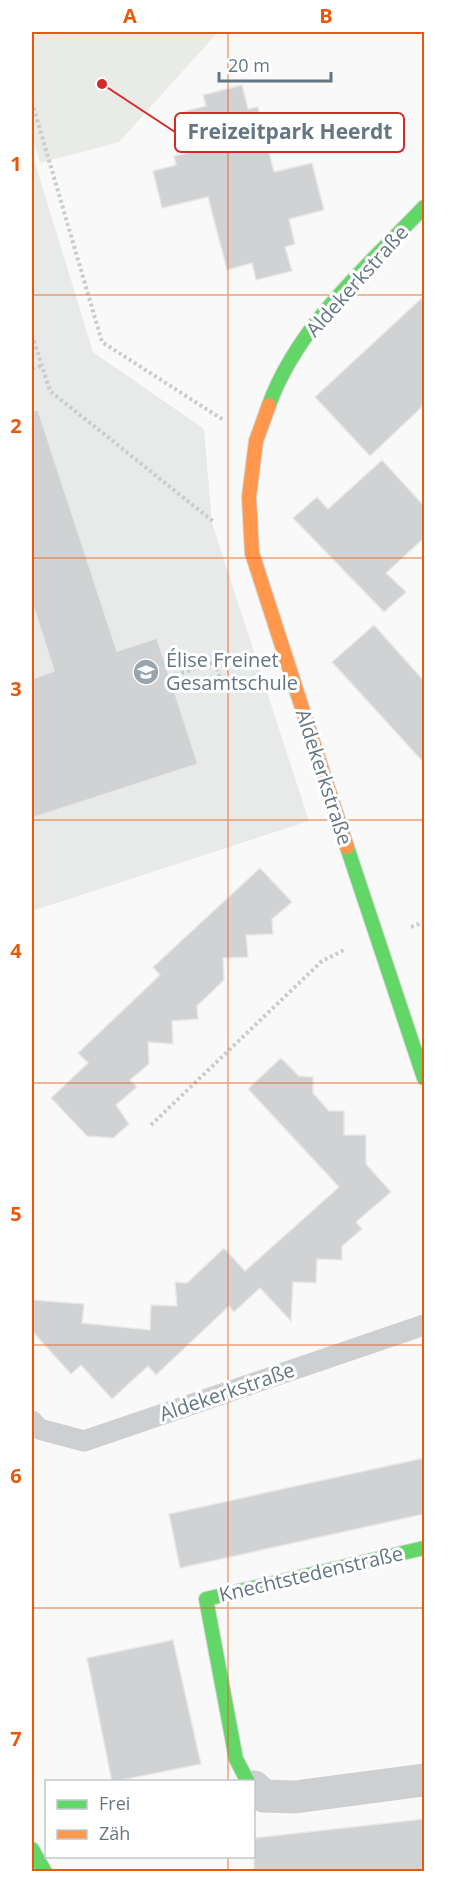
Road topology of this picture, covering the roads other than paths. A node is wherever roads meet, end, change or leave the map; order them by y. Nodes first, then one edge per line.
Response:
1 (424, 207) edge
2 (424, 1078) edge
3 (424, 1325) edge
4 (32, 1421) edge
5 (424, 1548) edge
6 (424, 1779) edge
7 (247, 1780) edge
8 (255, 1787) edge
9 (32, 1849) edge
10 (43, 1869) edge

1 - 2 main road, Aldekerkstraße
3 - 4 lane, Aldekerkstraße
5 - 7 main road, Knechtstedenstraße
6 - 8 street
9 - 10 main road

